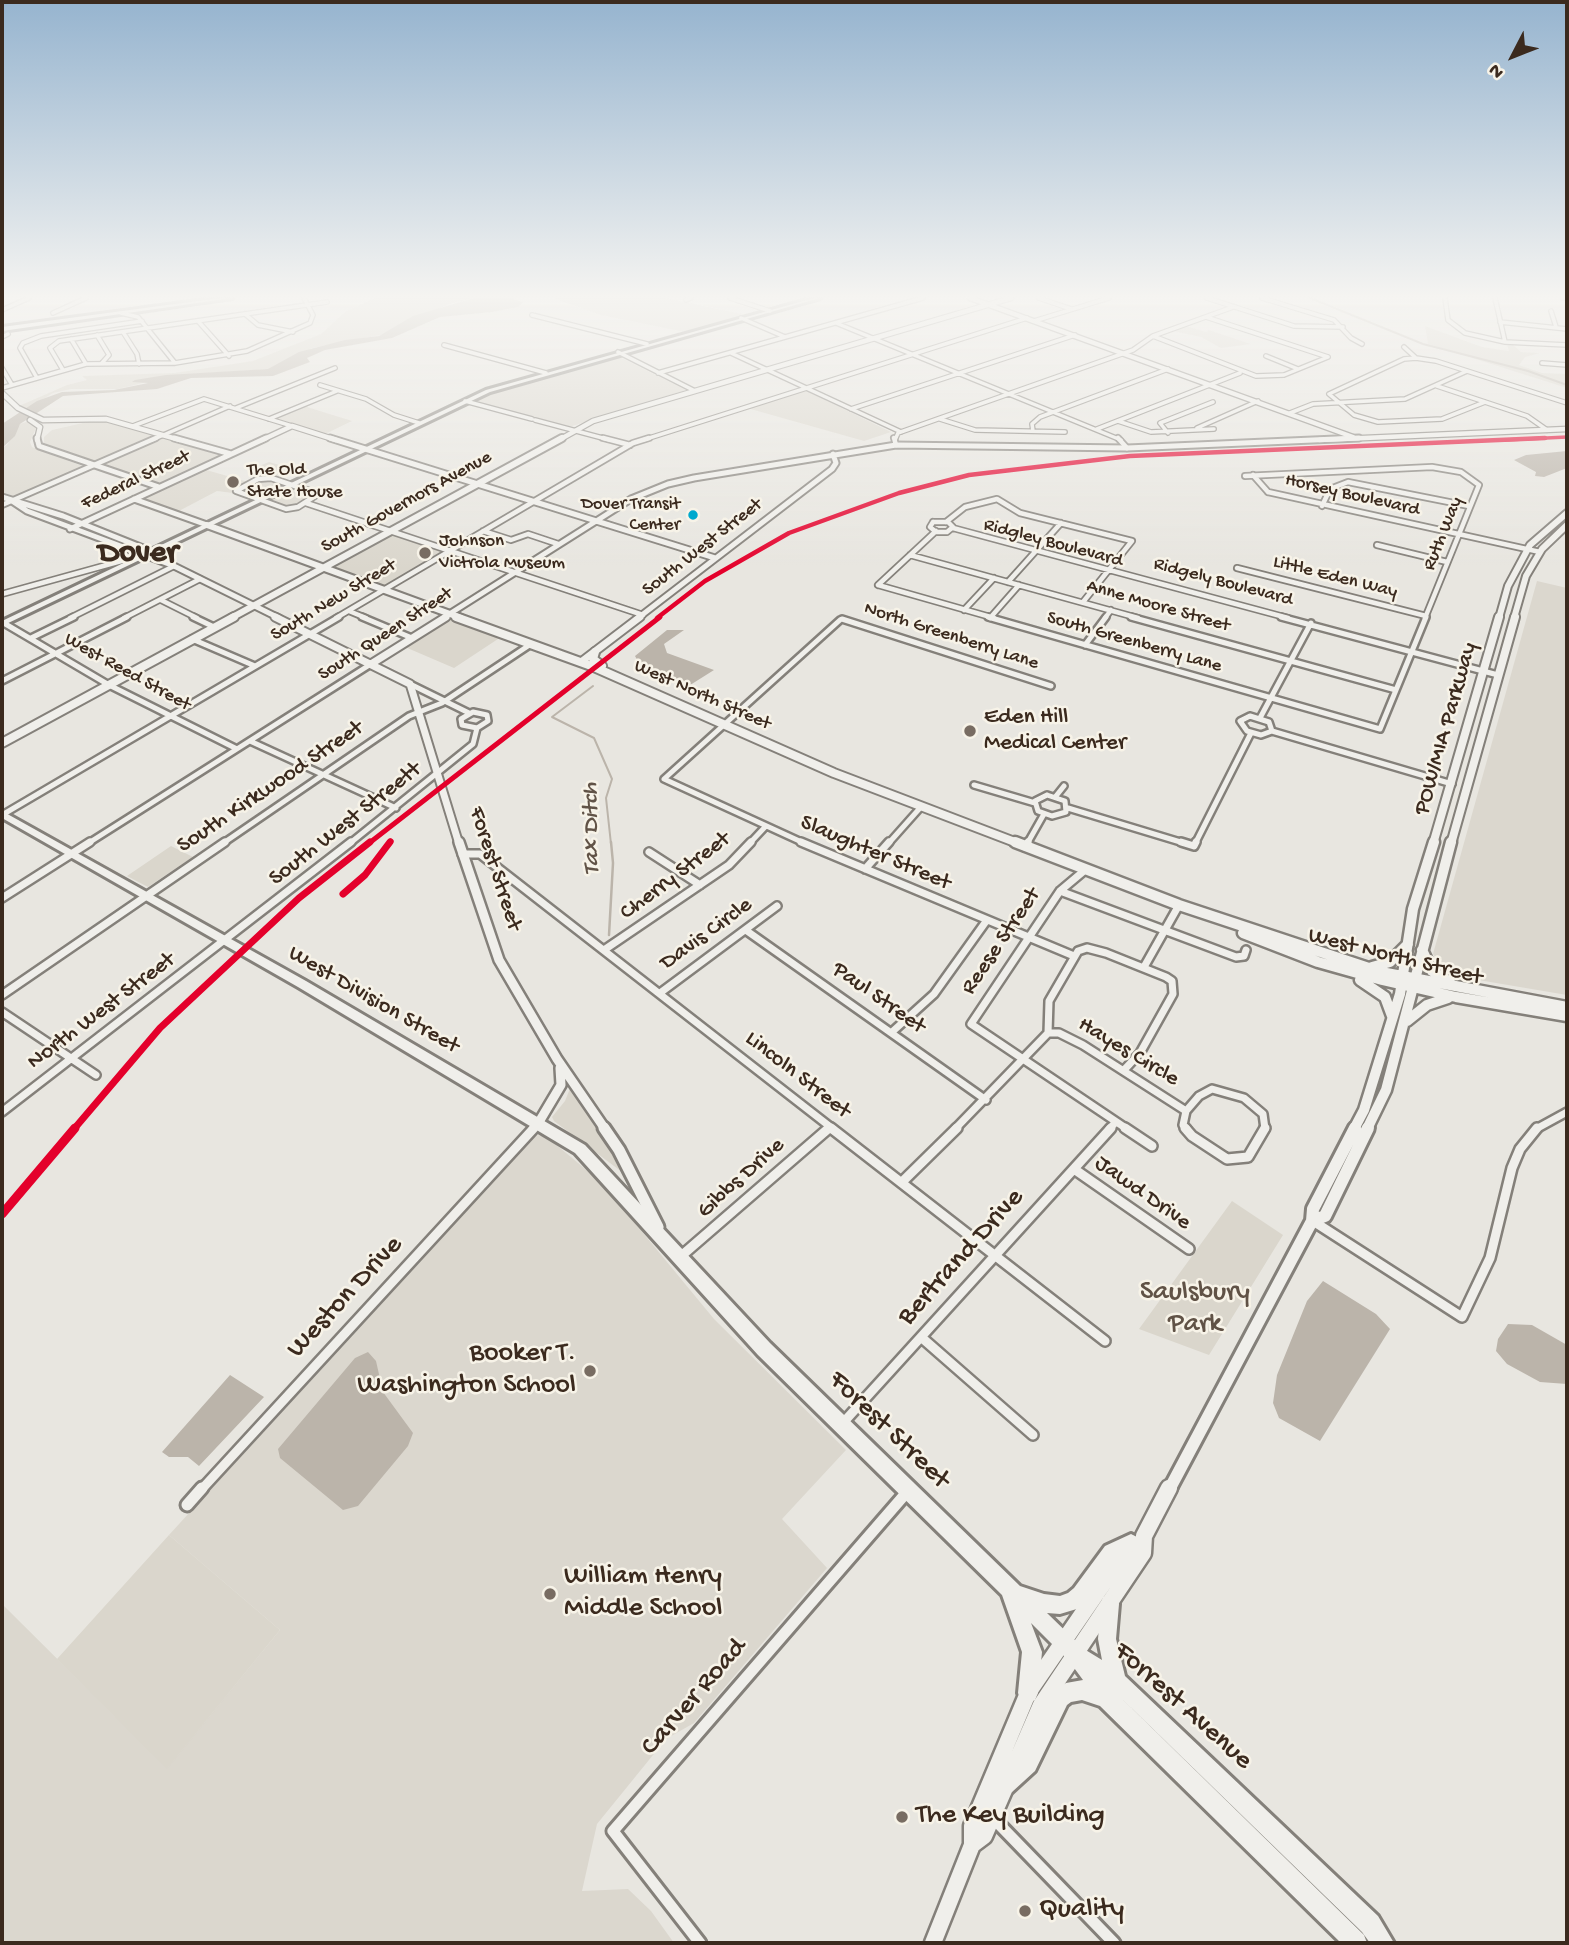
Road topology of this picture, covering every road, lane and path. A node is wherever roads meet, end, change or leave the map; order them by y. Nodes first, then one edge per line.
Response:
1 (281, 389) edge
2 (331, 389) edge
3 (500, 389) edge
4 (697, 389) edge
5 (803, 389) edge
6 (808, 389) edge
7 (913, 389) edge
8 (999, 389) edge
9 (1026, 389) edge
10 (1114, 389) edge
11 (1199, 389) edge
12 (1224, 389) edge
13 (1338, 389) edge
14 (1429, 389) edge
15 (1444, 389) edge
16 (1525, 389) edge
17 (2, 390) edge
18 (693, 390) joint
19 (338, 391) junction
20 (1011, 394) junction
21 (4, 401) edge
22 (465, 401) junction
23 (1213, 401) dead end
24 (1258, 401) junction
25 (1485, 402) junction
26 (1567, 402) edge
27 (1336, 403) junction
28 (233, 407) junction
29 (851, 409) junction
30 (1054, 411) junction
31 (1290, 413) junction
32 (270, 419) junction
33 (940, 419) junction
34 (34, 420) junction
35 (78, 420) junction
36 (1118, 421) junction
37 (419, 424) junction
38 (133, 426) junction
39 (292, 426) junction
40 (1097, 429) junction
41 (1214, 429) dead end
42 (1567, 429) edge
43 (573, 430) junction
44 (1193, 430) junction
45 (1547, 430) junction
46 (1033, 431) junction
47 (901, 432) junction
48 (1065, 432) dead end
49 (1168, 433) junction
50 (164, 435) junction
51 (38, 436) junction
52 (1354, 438) junction
53 (630, 445) junction
54 (896, 445) junction
55 (1127, 448) junction
56 (364, 450) junction
57 (231, 454) junction
58 (833, 454) junction
59 (95, 465) junction
60 (476, 484) junction
61 (291, 485) junction
62 (159, 487) junction
63 (1262, 492) joint
64 (2, 497) edge
65 (134, 499) junction
66 (259, 500) junction
67 (12, 501) junction
68 (533, 501) junction
69 (306, 503) junction
70 (1323, 503) junction
71 (2, 505) edge
72 (1469, 506) junction
73 (1567, 513) edge
74 (39, 516) junction
75 (63, 516) junction
76 (595, 520) junction
77 (946, 522) junction
78 (82, 523) junction
79 (1061, 523) junction
80 (207, 525) junction
81 (1567, 525) edge
82 (71, 528) junction
83 (951, 529) junction
84 (389, 531) junction
85 (483, 531) junction
86 (936, 531) junction
87 (1458, 533) junction
88 (558, 544) junction
89 (1377, 545) dead end
90 (1527, 549) junction
91 (451, 550) junction
92 (1036, 552) junction
93 (1540, 552) junction
94 (147, 554) junction
95 (911, 555) junction
96 (715, 558) junction
97 (1447, 562) junction
98 (174, 566) junction
99 (322, 568) junction
100 (1237, 568) dead end
101 (93, 569) junction
102 (1108, 571) junction
103 (110, 572) junction
104 (515, 572) junction
105 (994, 578) junction
106 (201, 579) junction
107 (1008, 582) junction
108 (1019, 585) junction
109 (384, 590) junction
110 (1181, 590) junction
111 (2, 594) edge
112 (1191, 595) joint
113 (161, 600) junction
114 (1083, 602) junction
115 (253, 606) junction
116 (964, 610) junction
117 (1111, 610) junction
118 (349, 611) junction
119 (449, 614) junction
120 (643, 615) junction
121 (1426, 615) junction
122 (990, 618) junction
123 (2, 623) edge
124 (1310, 625) junction
125 (214, 627) junction
126 (310, 634) junction
127 (32, 638) junction
128 (412, 638) junction
129 (192, 639) junction
130 (531, 644) junction
131 (1085, 645) junction
132 (595, 652) junction
133 (1411, 652) junction
134 (57, 653) junction
135 (1291, 661) junction
136 (580, 662) junction
137 (371, 664) junction
138 (256, 666) junction
139 (1484, 671) junction
140 (1499, 675) junction
141 (2, 681) edge
142 (410, 684) junction
143 (109, 685) junction
144 (1051, 686) dead end
145 (638, 687) junction
146 (1396, 690) junction
147 (1270, 699) junction
148 (446, 701) junction
149 (419, 712) junction
150 (469, 713) junction
151 (172, 716) junction
152 (1260, 718) junction
153 (726, 726) junction
154 (477, 728) junction
155 (1380, 729) joint
156 (1272, 730) junction
157 (1251, 733) junction
158 (250, 741) junction
159 (2, 743) edge
160 (237, 749) junction
161 (322, 774) junction
162 (437, 776) junction
163 (1452, 784) junction
164 (974, 785) dead end
165 (1064, 786) dead end
166 (1465, 795) junction
167 (1056, 796) junction
168 (1035, 803) junction
169 (396, 808) junction
170 (920, 808) junction
171 (1068, 808) junction
172 (1044, 814) junction
173 (2, 815) edge
174 (765, 827) junction
175 (1025, 848) junction
176 (649, 852) dead end
177 (71, 854) junction
178 (462, 854) junction
179 (866, 869) junction
180 (1085, 870) junction
181 (700, 885) junction
182 (1060, 891) junction
183 (145, 897) junction
184 (2, 898) edge
185 (1179, 905) junction
186 (777, 906) dead end
187 (988, 920) junction
188 (1165, 930) junction
189 (747, 931) junction
190 (1028, 936) junction
191 (225, 942) junction
192 (1408, 943) junction
193 (604, 950) junction
194 (1247, 950) dead end
195 (1422, 950) junction
196 (1074, 956) junction
197 (1318, 962) junction
198 (1356, 964) junction
199 (1144, 967) junction
200 (1403, 981) junction
201 (1416, 984) junction
202 (1477, 990) junction
203 (660, 993) junction
204 (2, 995) edge
205 (1456, 997) junction
206 (1567, 1007) edge
207 (2, 1012) edge
208 (1567, 1016) edge
209 (1392, 1019) junction
210 (1406, 1021) junction
211 (892, 1032) junction
212 (1048, 1033) junction
213 (72, 1059) junction
214 (557, 1059) junction
215 (1025, 1060) junction
216 (1124, 1070) junction
217 (96, 1075) dead end
218 (986, 1100) junction
219 (1186, 1111) junction
220 (2, 1112) edge
221 (1567, 1112) edge
222 (539, 1122) junction
223 (1116, 1122) junction
224 (830, 1126) junction
225 (1152, 1146) dead end
226 (1074, 1169) junction
227 (902, 1182) junction
228 (1312, 1221) junction
229 (666, 1243) junction
230 (1189, 1250) dead end
231 (996, 1255) junction
232 (679, 1258) junction
233 (921, 1337) junction
234 (1105, 1341) dead end
235 (841, 1425) junction
236 (1033, 1435) dead end
237 (909, 1491) junction
238 (187, 1505) dead end
239 (1137, 1540) junction
240 (1010, 1589) junction
241 (1110, 1604) junction
242 (1069, 1648) junction
243 (1112, 1690) junction
244 (1028, 1693) junction
245 (1005, 1785) junction
246 (992, 1818) junction
247 (972, 1844) junction
248 (699, 1943) edge
249 (933, 1943) edge
250 (1114, 1943) edge
251 (1356, 1943) edge
252 (1383, 1943) edge

1 - 28 street
2 - 19 street
3 - 22 main road
4 - 18 main road, South Governors Avenue
5 - 53 street, South New Street
6 - 29 street
7 - 29 street
8 - 20 street
9 - 20 street
10 - 30 street
11 - 36 street
12 - 24 street
13 - 27 street
14 - 27 street
15 - 25 street
16 - 26 street
17 - 21 street
18 - 43 main road, South Governors Avenue
19 - 32 street
19 - 37 street
20 - 30 street
20 - 33 street
21 - 34 street
22 - 37 main road
22 - 43 street
23 - 49 street
24 - 31 street
24 - 44 street
25 - 27 street
25 - 45 street
27 - 31 street
28 - 32 street
28 - 38 street
28 - 50 street
29 - 47 street
30 - 40 street
30 - 46 street
31 - 52 street
32 - 39 street
33 - 46 street
33 - 47 street
34 - 35 street
34 - 51 street
35 - 38 street
35 - 51 street
36 - 40 street
36 - 49 street
37 - 56 main road
38 - 50 street
39 - 56 street
39 - 57 street, Federal Street
40 - 55 street
41 - 44 street
42 - 45 street, South Queen Street
43 - 53 street
43 - 60 main road, South Governors Avenue
44 - 49 street
45 - 52 street, South Queen Street
46 - 48 street
47 - 54 street
50 - 57 street
50 - 59 street
51 - 59 street
52 - 55 street, South Queen Street
53 - 68 street, South New Street
54 - 55 street, South Queen Street
54 - 58 street, South Queen Street
56 - 60 street
56 - 61 main road
57 - 62 street, Federal Street
58 - 76 street, South Queen Street
58 - 96 street, South West Street
59 - 62 street
59 - 67 street
60 - 68 street
60 - 84 main road, South Governors Avenue
61 - 66 main road
61 - 66 street
61 - 69 street
62 - 65 street, Federal Street
63 - 70 street, Horsey Boulevard
63 - 72 street, Ruth Way
64 - 67 street
65 - 78 street, Federal Street
65 - 80 street
66 - 69 street
66 - 80 main road
67 - 71 street
67 - 74 street
67 - 75 street
68 - 76 street
68 - 85 street, South New Street
69 - 84 street
70 - 72 street
70 - 87 street, Horsey Boulevard
72 - 87 street, Ruth Way
73 - 90 main road, POW/MIA Parkway
74 - 75 street
74 - 82 street
75 - 78 street
76 - 88 street, South Queen Street
76 - 96 street
77 - 79 street
77 - 83 street
77 - 86 street
78 - 82 street, Federal Street
78 - 94 street
79 - 92 street
79 - 102 street
80 - 94 main road
80 - 99 main road, West North Street
81 - 93 main road, POW/MIA Parkway
82 - 94 street
83 - 86 street
83 - 92 street, Ridgley Boulevard
84 - 91 street
84 - 99 main road, South Governors Avenue
85 - 88 street
85 - 91 street, South New Street
86 - 95 street
87 - 90 street, Horsey Boulevard
87 - 97 street, Ruth Way
88 - 104 street, South Queen Street
89 - 97 street
90 - 93 street, Horsey Boulevard
90 - 139 main road, POW/MIA Parkway
91 - 104 street
91 - 109 street, South New Street
92 - 102 street, Ridgley Boulevard
92 - 107 street
93 - 140 main road, POW/MIA Parkway
94 - 98 street
94 - 101 street
94 - 103 main road
95 - 105 street, Anne Moore Street
95 - 116 street, South Greenberry Lane
96 - 120 street, South West Street
97 - 121 street, Ruth Way
98 - 106 street
98 - 127 street
99 - 109 main road, West North Street
99 - 115 main road, South Governors Avenue
100 - 121 street, Little Eden Way
101 - 103 street
101 - 111 street
102 - 110 street, Ridgley Boulevard
102 - 114 street
103 - 123 main road
104 - 119 street, South Queen Street
104 - 120 street
105 - 107 street, Anne Moore Street
105 - 116 street
106 - 113 street
106 - 115 street
107 - 108 street, Anne Moore Street
108 - 114 street, Anne Moore Street
108 - 122 street
109 - 118 street, South New Street
109 - 119 main road, West North Street
110 - 112 street, Ridgley Boulevard
110 - 124 street, Ridgely Boulevard
112 - 124 street, Ridgely Boulevard
113 - 125 street
113 - 134 street
114 - 117 street, Anne Moore Street
115 - 125 main road, South Governors Avenue
115 - 126 street
116 - 122 street, South Greenberry Lane
117 - 131 street
117 - 135 street, Anne Moore Street
118 - 126 street, South New Street
118 - 128 street
119 - 128 street, South Queen Street
119 - 130 main road, West North Street
120 - 132 street, South West Street
121 - 133 street, Ruth Way
122 - 131 street, South Greenberry Lane
123 - 127 street, West Reed Street
124 - 133 street, Ridgely Boulevard
124 - 135 street
125 - 129 main road, South Governors Avenue
126 - 137 street
126 - 138 street, South New Street
127 - 134 street, West Reed Street
128 - 137 street, South Queen Street
129 - 138 street
129 - 143 main road, South Governors Avenue
130 - 136 main road, West North Street
130 - 148 street, South Kirkwood Street
131 - 147 street, South Greenberry Lane
132 - 136 street, South West Street
132 - 145 main road
133 - 139 street, Ridgely Boulevard
133 - 146 street, Ruth Way
134 - 141 street
134 - 143 street, West Reed Street
135 - 146 street, Anne Moore Street
135 - 147 street
136 - 145 main road, West North Street
137 - 142 street
137 - 158 street, South Queen Street
138 - 151 street, South New Street
139 - 140 street, Ridgely Boulevard
139 - 163 main road, POW/MIA Parkway
140 - 166 main road, POW/MIA Parkway
142 - 148 street
142 - 149 street, Forest Street
143 - 151 street, West Reed Street
143 - 159 main road, South Governors Avenue
144 - 153 street, North Greenberry Lane
145 - 153 main road, West North Street
146 - 155 street, Ruth Way
147 - 152 street
147 - 155 street, South Greenberry Lane
148 - 149 street, South Kirkwood Street
148 - 150 street
149 - 161 street, South Kirkwood Street
149 - 162 street, Forest Street
150 - 154 street
150 - 154 street
151 - 160 street, West Reed Street
151 - 173 street, South New Street
152 - 156 street
152 - 157 street
153 - 170 main road, West North Street
153 - 174 street, Slaughter Street
154 - 162 street, South West Streett
156 - 157 street
156 - 163 street
157 - 171 street
158 - 160 street, South Queen Street
158 - 161 street
160 - 177 street, South Queen Street
161 - 169 street
161 - 183 street, South Kirkwood Street
162 - 169 street, South West Streett
162 - 178 street, Forest Street
163 - 166 main road
163 - 192 main road, POW/MIA Parkway
164 - 168 street
165 - 167 street
166 - 195 main road, POW/MIA Parkway
167 - 168 street
167 - 171 street
168 - 172 street
169 - 191 street, South West Streett
170 - 175 main road, West North Street
170 - 179 street
171 - 172 street
172 - 175 street
173 - 177 highway, West Division Street
174 - 179 street, Slaughter Street
174 - 181 street, Cherry Street
175 - 180 main road, West North Street
176 - 181 street
177 - 183 highway, West Division Street
177 - 184 street, South Queen Street
178 - 193 street, Lincoln Street
178 - 214 street, Forest Street
179 - 187 street, Slaughter Street
180 - 182 street, Reese Street
180 - 185 main road, West North Street
181 - 193 street, Cherry Street
182 - 188 street
182 - 190 street, Reese Street
183 - 191 highway, West Division Street
183 - 204 street, South Kirkwood Street
185 - 188 street
185 - 197 main road, West North Street
185 - 198 main road, West North Street
186 - 189 street, Davis Circle
187 - 190 street, Slaughter Street
187 - 211 street
188 - 194 street
188 - 199 street
189 - 203 street, Davis Circle
189 - 211 street, Paul Street
190 - 196 street, Slaughter Street
190 - 215 street, Reese Street
191 - 213 street, North West Street
191 - 222 highway, West Division Street
192 - 198 main road
192 - 200 main road, POW/MIA Parkway
193 - 203 street, Lincoln Street
195 - 201 main road, POW/MIA Parkway
195 - 202 main road
196 - 199 street
196 - 212 street
197 - 200 main road, West North Street
197 - 209 main road
198 - 200 main road, West North Street
199 - 216 street
200 - 201 main road, West North Street
200 - 209 main road, POW/MIA Parkway
201 - 202 main road, West North Street
201 - 205 main road, West North Street
201 - 210 main road, POW/MIA Parkway
202 - 206 main road, West North Street
203 - 224 street, Lincoln Street
205 - 208 main road, West North Street
205 - 210 main road
207 - 213 street
209 - 228 main road, POW/MIA Parkway
210 - 228 main road, POW/MIA Parkway
211 - 218 street, Paul Street
212 - 215 street
212 - 216 street, Hayes Circle
213 - 217 street
213 - 220 street, North West Street
214 - 222 street
214 - 229 street, Forest Street
215 - 218 street
215 - 223 street, Reese Street
216 - 219 street, Hayes Circle
218 - 227 street
219 - 219 street, Hayes Circle
221 - 228 street
222 - 229 highway, Forest Street
222 - 238 street, Weston Drive
223 - 225 street, Reese Street
223 - 226 street, Bertrand Drive
224 - 227 street, Lincoln Street
224 - 232 street, Gibbs Drive
226 - 230 street, Jawd Drive
226 - 231 street, Bertrand Drive
227 - 231 street, Lincoln Street
228 - 239 main road
229 - 232 highway, Forest Street
231 - 233 street, Bertrand Drive
231 - 234 street, Lincoln Street
232 - 235 highway, Forest Street
233 - 235 street, Bertrand Drive
233 - 236 street
235 - 237 highway, Forest Street
237 - 240 highway, Forest Street
237 - 248 street, Carver Road
239 - 240 highway
239 - 241 main road
239 - 242 main road
240 - 242 highway, Forest Street
240 - 244 highway
241 - 242 main road
241 - 243 highway
242 - 243 highway, Forrest Avenue
242 - 244 main road
242 - 245 main road
243 - 245 highway
243 - 251 highway, Forrest Avenue
243 - 252 highway, Forrest Avenue
244 - 247 main road
245 - 246 main road
246 - 247 main road
246 - 250 street
247 - 249 main road

